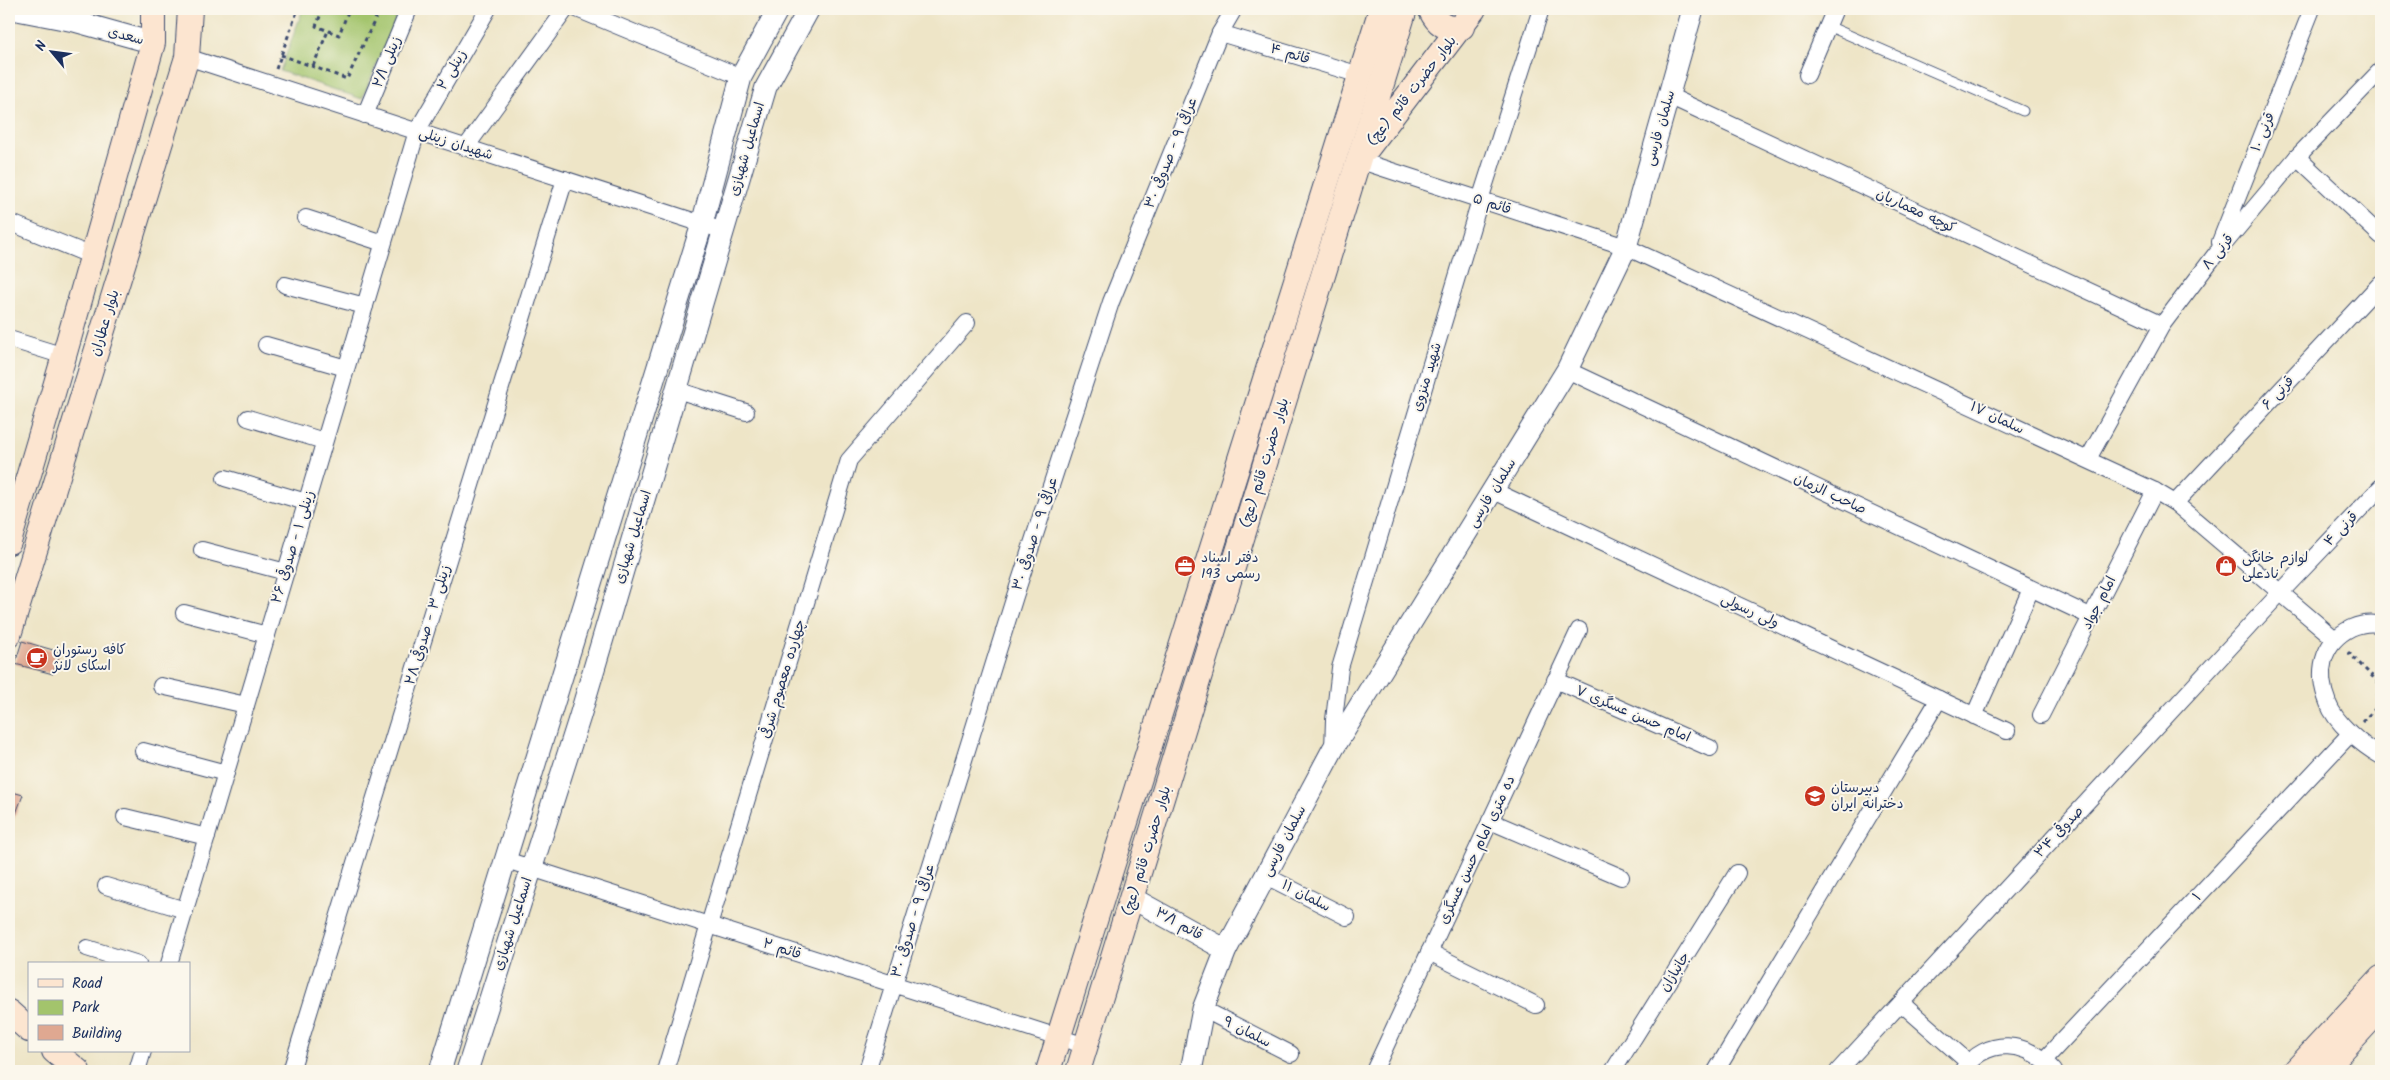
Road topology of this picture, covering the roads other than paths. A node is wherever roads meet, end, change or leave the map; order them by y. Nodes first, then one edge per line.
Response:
1 (12, 9) edge
2 (153, 9) edge
3 (190, 9) edge
4 (409, 9) edge
5 (488, 9) edge
6 (566, 9) edge
7 (577, 9) edge
8 (778, 9) edge
9 (809, 9) edge
10 (1234, 9) edge
11 (1381, 9) edge
12 (1405, 9) edge
13 (1430, 9) edge
14 (1541, 9) edge
15 (1694, 9) edge
16 (1835, 9) edge
17 (2312, 9) edge
18 (1468, 18) edge
19 (1828, 26) junction
20 (1220, 33) junction
21 (153, 43) junction
22 (187, 57) junction
23 (2381, 70) edge
24 (1360, 75) junction
25 (1807, 75) dead end
26 (741, 77) junction
27 (1669, 96) junction
28 (2023, 111) dead end
29 (365, 115) junction
30 (417, 131) junction
31 (466, 147) junction
32 (2297, 157) junction
33 (1358, 160) junction
34 (565, 179) junction
35 (1480, 200) junction
36 (306, 218) dead end
37 (9, 222) edge
38 (702, 224) junction
39 (724, 231) junction
40 (2381, 236) edge
41 (383, 243) junction
42 (1626, 248) junction
43 (2215, 255) junction
44 (92, 256) junction
45 (2381, 283) edge
46 (285, 285) dead end
47 (365, 306) junction
48 (967, 323) dead end
49 (2162, 325) junction
50 (9, 339) edge
51 (266, 345) dead end
52 (64, 356) junction
53 (346, 368) junction
54 (1567, 370) junction
55 (677, 390) junction
56 (746, 412) dead end
57 (248, 418) dead end
58 (324, 441) junction
59 (2088, 459) junction
60 (225, 478) dead end
61 (2381, 487) edge
62 (1494, 491) junction
63 (2155, 491) junction
64 (306, 502) junction
65 (2175, 503) junction
66 (9, 542) edge
67 (202, 550) dead end
68 (286, 572) junction
69 (2031, 589) junction
70 (2281, 592) junction
71 (184, 613) dead end
72 (2092, 617) junction
73 (2381, 624) edge
74 (1579, 630) dead end
75 (9, 634) edge
76 (267, 635) junction
77 (2335, 639) junction
78 (1555, 680) junction
79 (161, 686) dead end
80 (1939, 699) junction
81 (246, 706) junction
82 (2041, 715) dead end
83 (1974, 716) junction
84 (2007, 731) dead end
85 (2350, 734) junction
86 (1710, 748) dead end
87 (1333, 749) junction
88 (143, 751) dead end
89 (2381, 756) edge
90 (226, 773) junction
91 (125, 817) dead end
92 (1490, 822) junction
93 (206, 837) junction
94 (506, 860) junction
95 (531, 868) junction
96 (1737, 873) dead end
97 (1266, 876) junction
98 (1621, 877) dead end
99 (106, 886) dead end
100 (1132, 898) junction
101 (185, 910) junction
102 (1347, 916) dead end
103 (708, 925) junction
104 (87, 948) dead end
105 (1226, 950) junction
106 (1429, 952) junction
107 (132, 962) edge
108 (170, 962) edge
109 (2381, 978) edge
110 (894, 984) junction
111 (1900, 1003) junction
112 (1536, 1005) dead end
113 (2381, 1008) edge
114 (1203, 1009) junction
115 (9, 1012) edge
116 (28, 1029) edge
117 (1058, 1037) junction
118 (1086, 1046) junction
119 (55, 1052) edge
120 (143, 1052) edge
121 (1291, 1054) dead end
122 (2049, 1065) edge
123 (1965, 1067) edge
124 (78, 1071) edge
125 (137, 1071) edge
126 (291, 1071) edge
127 (440, 1071) edge
128 (466, 1071) edge
129 (665, 1071) edge
130 (867, 1071) edge
131 (1048, 1071) edge
132 (1078, 1071) edge
133 (1191, 1071) edge
134 (1374, 1071) edge
135 (1613, 1071) edge
136 (1716, 1071) edge
137 (1838, 1071) edge
138 (2295, 1071) edge
139 (2322, 1071) edge

1 - 21 street, سعدی
2 - 21 main road
3 - 22 main road, بلوار عطاران
4 - 29 street, زینلی ۲/۱
5 - 30 street, زینلی ۲
6 - 31 street
7 - 26 street
8 - 26 street, اسماعیل شهبازی
9 - 39 street, اسماعیل شهبازی
10 - 20 street, عراقی ۹ - صدوقی ۳۰
11 - 24 main road, بلوار حضرت قائم (عج)
12 - 33 main road
13 - 18 main road, بلوار حضرت قائم (عج)
14 - 35 street, شهید منزوی
15 - 27 street, سلمان فارسی
16 - 19 street
17 - 43 street, قرنی ۱۰
18 - 33 main road, بلوار حضرت قائم (عج)
19 - 25 street
19 - 28 lane
20 - 24 street, قائم ۴
20 - 110 street, عراقی ۹ - صدوقی ۳۰
21 - 22 main road
21 - 44 main road
22 - 29 street, شهیدان زینلی
22 - 75 main road, بلوار عطاران
23 - 32 street, قرنی ۸
24 - 117 main road, بلوار حضرت قائم (عج)
26 - 38 street, اسماعیل شهبازی
27 - 42 street, سلمان فارسی
27 - 49 street, کوچه معماریان
29 - 30 street, شهیدان زینلی
30 - 31 street, شهیدان زینلی
30 - 41 street, زینلی ۱ - صدوقی ۲۶
31 - 34 street, شهیدان زینلی
32 - 40 street
32 - 43 street, قرنی ۸
33 - 35 street, قائم ۵
33 - 100 main road, بلوار حضرت قائم (عج)
34 - 38 street, شهیدان زینلی
34 - 126 street, زینلی ۳ - صدوقی ۲۸
35 - 42 street, قائم ۵
35 - 87 street, شهید منزوی
36 - 41 street
37 - 44 street
38 - 39 street, شهیدان زینلی
38 - 94 street, اسماعیل شهبازی
39 - 55 street, اسماعیل شهبازی
41 - 47 street, زینلی ۱ - صدوقی ۲۶
42 - 54 street, سلمان فارسی
42 - 59 street, سلمان ۱۷
43 - 49 street, قرنی ۸
44 - 52 main road
45 - 65 street, قرنی ۶
46 - 47 street
47 - 53 street, زینلی ۱ - صدوقی ۲۶
48 - 103 street, چهارده معصوم شرقی
49 - 59 street, قرنی ۸
50 - 52 street
51 - 53 street
52 - 66 main road
53 - 58 street, زینلی ۱ - صدوقی ۲۶
54 - 62 street, سلمان فارسی
54 - 69 street, صاحب الزمان
55 - 56 street
55 - 95 street, اسماعیل شهبازی
57 - 58 street
58 - 64 street, زینلی ۱ - صدوقی ۲۶
59 - 63 street, سلمان ۱۷
60 - 64 street
61 - 70 street, قرنی ۴
62 - 80 street, ولی رسولی
62 - 87 street, سلمان فارسی
63 - 65 street, سلمان ۱۷
63 - 72 street, امام جواد
64 - 68 street, زینلی ۱ - صدوقی ۲۶
65 - 70 street, سلمان ۱۷
67 - 68 street
68 - 76 street, زینلی ۱ - صدوقی ۲۶
69 - 72 street, صاحب الزمان
69 - 83 street
70 - 77 street, سلمان ۱۷
70 - 111 street, صدوقی ۳۴
71 - 76 street
72 - 82 street, امام جواد
73 - 77 street
74 - 78 street, ده متری امام حسن عسگری
76 - 81 street, زینلی ۱ - صدوقی ۲۶
77 - 85 street
78 - 86 street, امام حسن عسگری ۷
78 - 92 street, ده متری امام حسن عسگری
79 - 81 street
80 - 83 street, ولی رسولی
80 - 136 street
81 - 90 street, زینلی ۱ - صدوقی ۲۶
83 - 84 street, ولی رسولی
85 - 89 street
85 - 122 street, ۱
87 - 97 street, سلمان فارسی
88 - 90 street
90 - 93 street, زینلی ۱ - صدوقی ۲۶
91 - 93 street
92 - 98 street
92 - 106 street, ده متری امام حسن عسگری
93 - 101 street, زینلی ۱ - صدوقی ۲۶
94 - 95 street, قائم ۲
94 - 127 street, اسماعیل شهبازی
95 - 103 street, قائم ۲
95 - 128 street, اسماعیل شهبازی
96 - 135 street, جانبازان
97 - 102 street, سلمان ۱۱
97 - 105 street, سلمان فارسی
99 - 101 street
100 - 105 street, قائم ۳/۱
100 - 118 main road, بلوار حضرت قائم (عج)
101 - 108 street, زینلی ۱ - صدوقی ۲۶
103 - 110 street, قائم ۲
103 - 129 street, چهارده معصوم شرقی
104 - 107 street
105 - 114 street, سلمان فارسی
106 - 112 street
106 - 134 street, ده متری امام حسن عسگری
109 - 138 main road
110 - 117 street, قائم ۲
110 - 130 street, عراقی ۹ - صدوقی ۳۰
111 - 123 street
111 - 137 street, صدوقی ۳۴
113 - 139 main road
114 - 121 street, سلمان ۹
114 - 133 street, سلمان فارسی
115 - 116 main road
117 - 118 street, قائم ۲
117 - 131 main road, بلوار حضرت قائم (عج)
118 - 132 main road, بلوار حضرت قائم (عج)
119 - 124 main road
120 - 125 street
122 - 123 street

